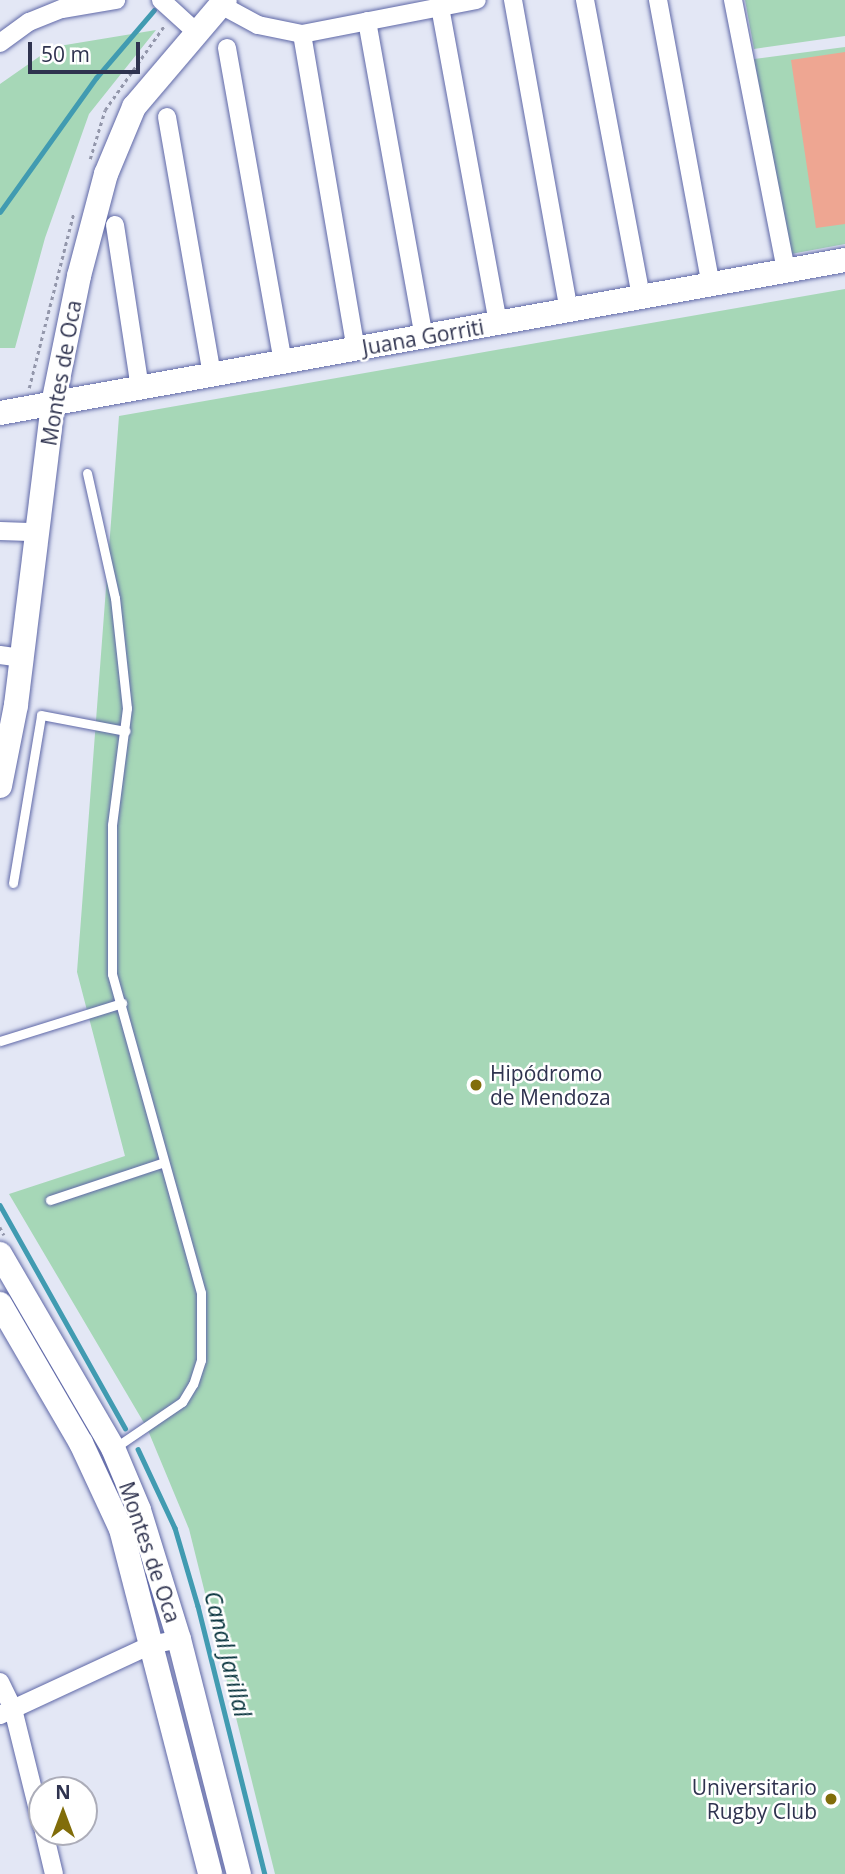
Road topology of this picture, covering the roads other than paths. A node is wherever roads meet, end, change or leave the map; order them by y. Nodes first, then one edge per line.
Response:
1 (116, 0) edge
2 (161, 0) edge
3 (477, 0) edge
4 (513, 0) edge
5 (585, 0) edge
6 (658, 0) edge
7 (733, 0) edge
8 (223, 2) edge
9 (403, 7) edge
10 (440, 7) junction
11 (367, 21) junction
12 (196, 32) junction
13 (302, 34) junction
14 (0, 43) edge
15 (227, 48) dead end
16 (167, 117) dead end
17 (115, 225) dead end
18 (845, 260) edge
19 (786, 271) junction
20 (711, 285) junction
21 (641, 297) junction
22 (569, 311) junction
23 (498, 324) junction
24 (424, 337) junction
25 (356, 349) junction
26 (283, 363) junction
27 (212, 376) junction
28 (140, 389) junction
29 (53, 404) junction
30 (0, 413) edge
31 (88, 473) dead end
32 (0, 531) edge
33 (37, 532) junction
34 (11, 657) edge
35 (127, 731) junction
36 (0, 786) edge
37 (13, 883) dead end
38 (122, 1003) junction
39 (0, 1041) edge
40 (164, 1162) junction
41 (50, 1200) dead end
42 (0, 1254) edge
43 (11, 1318) edge
44 (113, 1448) junction
45 (179, 1639) junction
46 (151, 1645) junction
47 (0, 1682) edge
48 (6, 1712) edge
49 (28, 1782) edge
50 (47, 1846) edge
51 (54, 1874) edge
52 (210, 1874) edge
53 (239, 1874) edge

1 - 14 street
2 - 12 street
3 - 10 street
4 - 22 street
5 - 21 street
6 - 20 street
7 - 19 street
8 - 12 main road, Montes de Oca
8 - 13 street
9 - 10 street
9 - 11 street
10 - 23 street
11 - 13 street
11 - 24 street
12 - 29 main road, Montes de Oca
13 - 25 street
15 - 26 street
16 - 27 street
17 - 28 street
18 - 19 main road, Juana Gorriti
19 - 20 main road, Juana Gorriti
20 - 21 main road, Juana Gorriti
21 - 22 main road, Juana Gorriti
22 - 23 main road, Juana Gorriti
23 - 24 main road, Juana Gorriti
24 - 25 main road, Juana Gorriti
25 - 26 main road, Juana Gorriti
26 - 27 main road, Juana Gorriti
27 - 28 main road, Juana Gorriti
28 - 29 main road, Juana Gorriti
29 - 30 main road, Juana Gorriti
29 - 33 main road, Montes de Oca
31 - 35 lane
32 - 33 street
33 - 34 main road, Montes de Oca
34 - 36 main road, Montes de Oca
35 - 37 lane
35 - 38 lane
38 - 39 lane
38 - 40 lane
40 - 41 lane
40 - 44 lane
42 - 43 main road, Montes de Oca
43 - 44 main road, Montes de Oca
43 - 46 main road, Montes de Oca
44 - 45 main road, Montes de Oca
45 - 46 street
45 - 53 main road, Montes de Oca
46 - 48 street
46 - 52 main road, Montes de Oca
47 - 48 street
48 - 49 street
50 - 51 street

